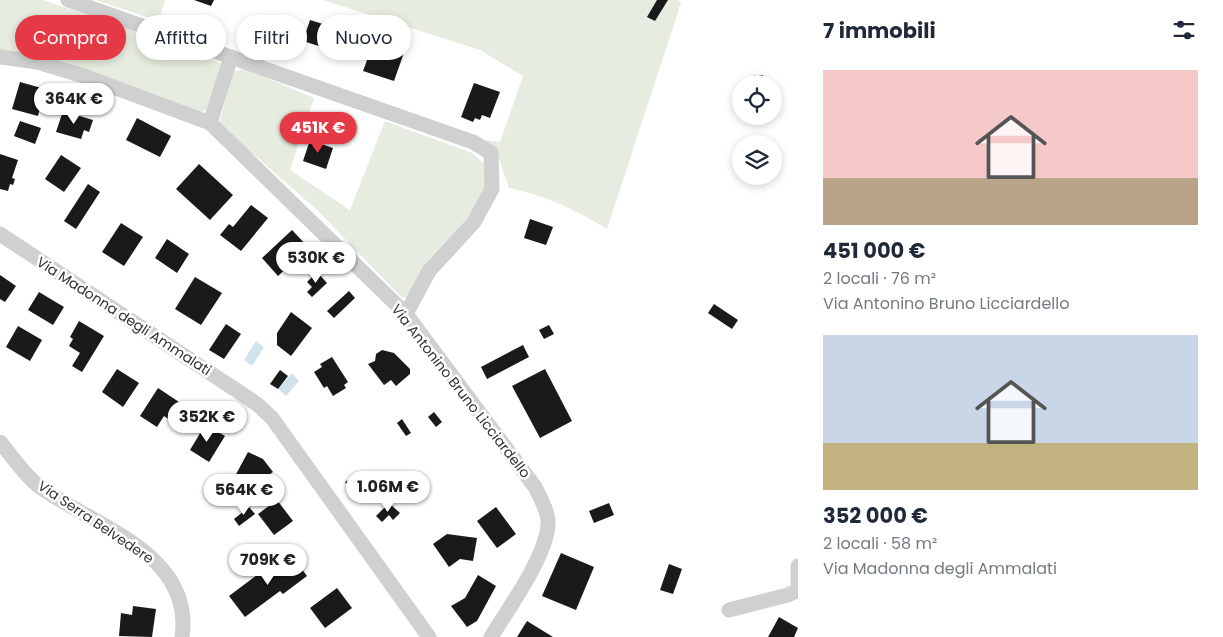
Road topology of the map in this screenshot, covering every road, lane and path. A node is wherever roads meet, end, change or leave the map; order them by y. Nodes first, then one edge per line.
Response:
1 (68, 0) edge
2 (0, 57) edge
3 (231, 57) junction
4 (210, 123) junction
5 (0, 234) edge
6 (406, 314) junction
7 (0, 442) edge
8 (798, 566) edge
9 (798, 583) edge
10 (798, 590) edge
11 (729, 610) dead end
12 (182, 637) edge
13 (429, 637) edge
14 (491, 637) edge

1 - 3 street
2 - 4 street, Via Antonino Bruno Licciardello
3 - 4 street
3 - 6 street
4 - 6 street, Via Antonino Bruno Licciardello
5 - 13 street, Via Madonna degli Ammalati
6 - 14 street, Via Antonino Bruno Licciardello
7 - 12 street, Via Serra Belvedere
8 - 9 street
10 - 11 street

